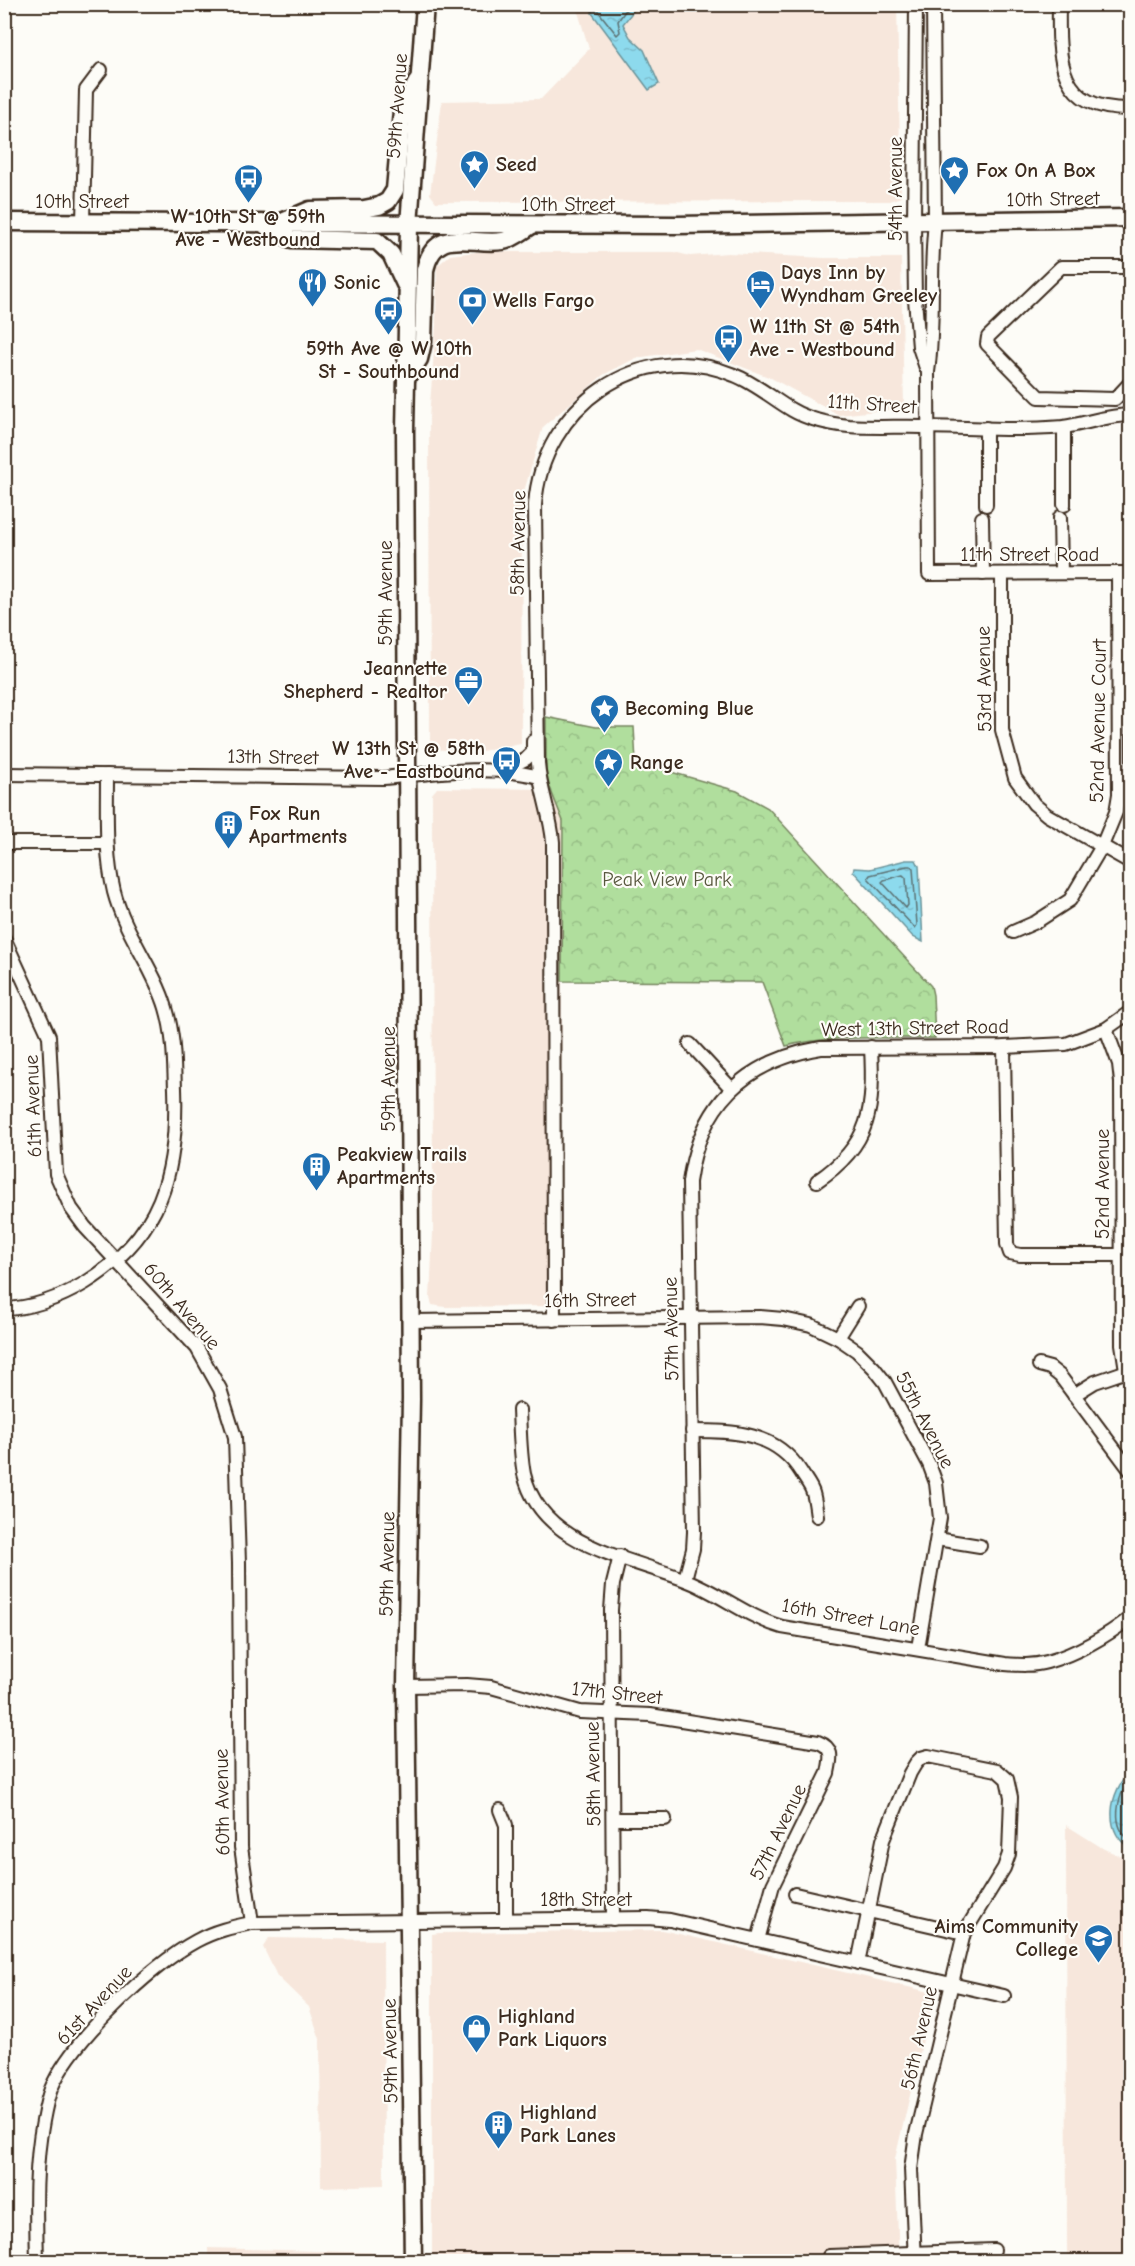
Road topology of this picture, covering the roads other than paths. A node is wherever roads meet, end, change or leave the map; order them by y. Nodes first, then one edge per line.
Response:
1 (425, 4) edge
2 (916, 4) edge
3 (933, 4) edge
4 (1059, 4) edge
5 (101, 69) dead end
6 (420, 76) junction
7 (1131, 109) edge
8 (1131, 218) edge
9 (4, 222) edge
10 (83, 222) junction
11 (914, 223) junction
12 (935, 223) junction
13 (269, 224) junction
14 (533, 224) junction
15 (409, 225) junction
16 (1131, 271) edge
17 (406, 288) junction
18 (928, 372) junction
19 (624, 377) joint
20 (406, 378) junction
21 (1131, 383) edge
22 (1115, 399) junction
23 (1131, 415) edge
24 (1114, 416) junction
25 (928, 427) junction
26 (1064, 427) junction
27 (986, 428) junction
28 (986, 505) dead end
29 (982, 518) dead end
30 (1061, 573) junction
31 (1124, 573) edge
32 (929, 574) joint
33 (983, 574) junction
34 (1002, 574) junction
35 (537, 711) junction
36 (501, 771) junction
37 (4, 774) edge
38 (107, 775) junction
39 (408, 775) junction
40 (539, 777) junction
41 (4, 843) edge
42 (107, 843) junction
43 (1102, 846) junction
44 (1131, 862) edge
45 (1013, 932) dead end
46 (4, 938) edge
47 (1131, 1012) edge
48 (1106, 1029) junction
49 (690, 1044) dead end
50 (871, 1047) junction
51 (1004, 1047) junction
52 (731, 1088) junction
53 (817, 1180) dead end
54 (1126, 1255) edge
55 (118, 1260) junction
56 (858, 1306) dead end
57 (4, 1309) edge
58 (690, 1318) junction
59 (554, 1320) junction
60 (410, 1321) junction
61 (838, 1338) junction
62 (1039, 1365) dead end
63 (1128, 1370) edge
64 (1074, 1395) junction
65 (519, 1410) dead end
66 (692, 1431) junction
67 (1131, 1470) edge
68 (817, 1516) dead end
69 (937, 1539) junction
70 (980, 1546) dead end
71 (620, 1556) junction
72 (685, 1580) junction
73 (1131, 1618) edge
74 (918, 1648) junction
75 (406, 1686) junction
76 (612, 1714) junction
77 (824, 1744) joint
78 (500, 1810) dead end
79 (614, 1819) junction
80 (665, 1819) dead end
81 (795, 1894) dead end
82 (869, 1910) junction
83 (506, 1919) junction
84 (613, 1919) junction
85 (409, 1922) junction
86 (252, 1923) junction
87 (964, 1933) junction
88 (758, 1940) junction
89 (168, 1958) joint
90 (858, 1963) junction
91 (951, 1984) junction
92 (1004, 1996) dead end
93 (994, 2250) dead end
94 (829, 2256) dead end
95 (915, 2257) edge
96 (37, 2262) edge
97 (414, 2262) edge

1 - 6 main road, 59th Avenue
2 - 11 street, 54th Avenue
3 - 12 street, 54th Avenue
4 - 7 street
5 - 10 street
6 - 13 main road
6 - 15 main road, 59th Avenue
8 - 12 main road, 10th Street
9 - 10 main road, 10th Street
10 - 13 main road, 10th Street
11 - 12 main road, 10th Street
11 - 14 main road, 10th Street
11 - 18 street, 54th Avenue
12 - 18 street, 54th Avenue
13 - 15 main road, 10th Street
13 - 17 main road
14 - 15 main road, 10th Street
14 - 20 main road
15 - 17 main road, 59th Avenue
16 - 22 street
17 - 20 main road, 59th Avenue
18 - 25 street, 54th Avenue
19 - 25 street, 11th Street
19 - 35 street, 58th Avenue
20 - 39 main road, 59th Avenue
21 - 22 street
22 - 24 street
23 - 24 street, 11th Street
24 - 26 street, 11th Street
25 - 27 street, 11th Street
25 - 32 street, 54th Avenue
26 - 27 street, 11th Street
26 - 30 street
27 - 28 street
29 - 33 street
30 - 31 street, 11th Street Road
30 - 34 street, 11th Street Road
31 - 43 street, 52nd Avenue Court
32 - 33 street, 11th Street Road
33 - 34 street, 11th Street Road
34 - 43 street, 53rd Avenue
35 - 36 street, 58th Avenue
35 - 40 street, 58th Avenue
36 - 39 street, 13th Street
36 - 40 street, 13th Street
37 - 38 street, 13th Street
38 - 39 street, 13th Street
38 - 42 street, 60th Avenue
39 - 60 main road, 59th Avenue
40 - 59 street, 58th Avenue
41 - 42 street
42 - 55 street, 60th Avenue
43 - 44 street
43 - 45 street, 52nd Avenue Court
46 - 55 street, 61th Avenue
47 - 48 street
48 - 51 street, West 13th Street Road
48 - 54 street, 52nd Avenue
49 - 52 street
50 - 51 street, West 13th Street Road
50 - 52 street, West 13th Street Road
50 - 53 street
51 - 54 street
52 - 58 street, 57th Avenue
54 - 63 street, 52nd Avenue
55 - 57 street
55 - 86 street, 60th Avenue
56 - 61 street
58 - 59 street, 16th Street
58 - 61 street, 16th Street
58 - 66 street, 57th Avenue
59 - 60 street, 16th Street
60 - 75 main road, 59th Avenue
61 - 69 street, 55th Avenue
62 - 64 street
63 - 64 street
64 - 67 street
65 - 71 street, 16th Street Lane
66 - 68 street
66 - 72 street, 57th Avenue
69 - 70 street
69 - 74 street, 55th Avenue
71 - 72 street, 16th Street Lane
71 - 76 street, 58th Avenue
72 - 74 street, 16th Street Lane
73 - 74 street, 16th Street Lane
75 - 76 street, 17th Street
75 - 85 main road, 59th Avenue
76 - 77 street, 17th Street
76 - 79 street, 58th Avenue
77 - 88 street, 57th Avenue
78 - 83 street
79 - 80 street
79 - 84 street, 58th Avenue
81 - 82 street
82 - 87 street
82 - 87 street, 56th Avenue
82 - 90 street
83 - 84 street, 18th Street
83 - 85 street, 18th Street
84 - 88 street, 18th Street
85 - 86 street, 18th Street
85 - 97 main road, 59th Avenue
86 - 89 street, 18th Street
87 - 91 street, 56th Avenue
88 - 90 street, 18th Street
89 - 96 street, 61st Avenue
90 - 91 street, 18th Street
91 - 92 street, 18th Street
91 - 95 street, 56th Avenue
93 - 95 street
94 - 95 street

